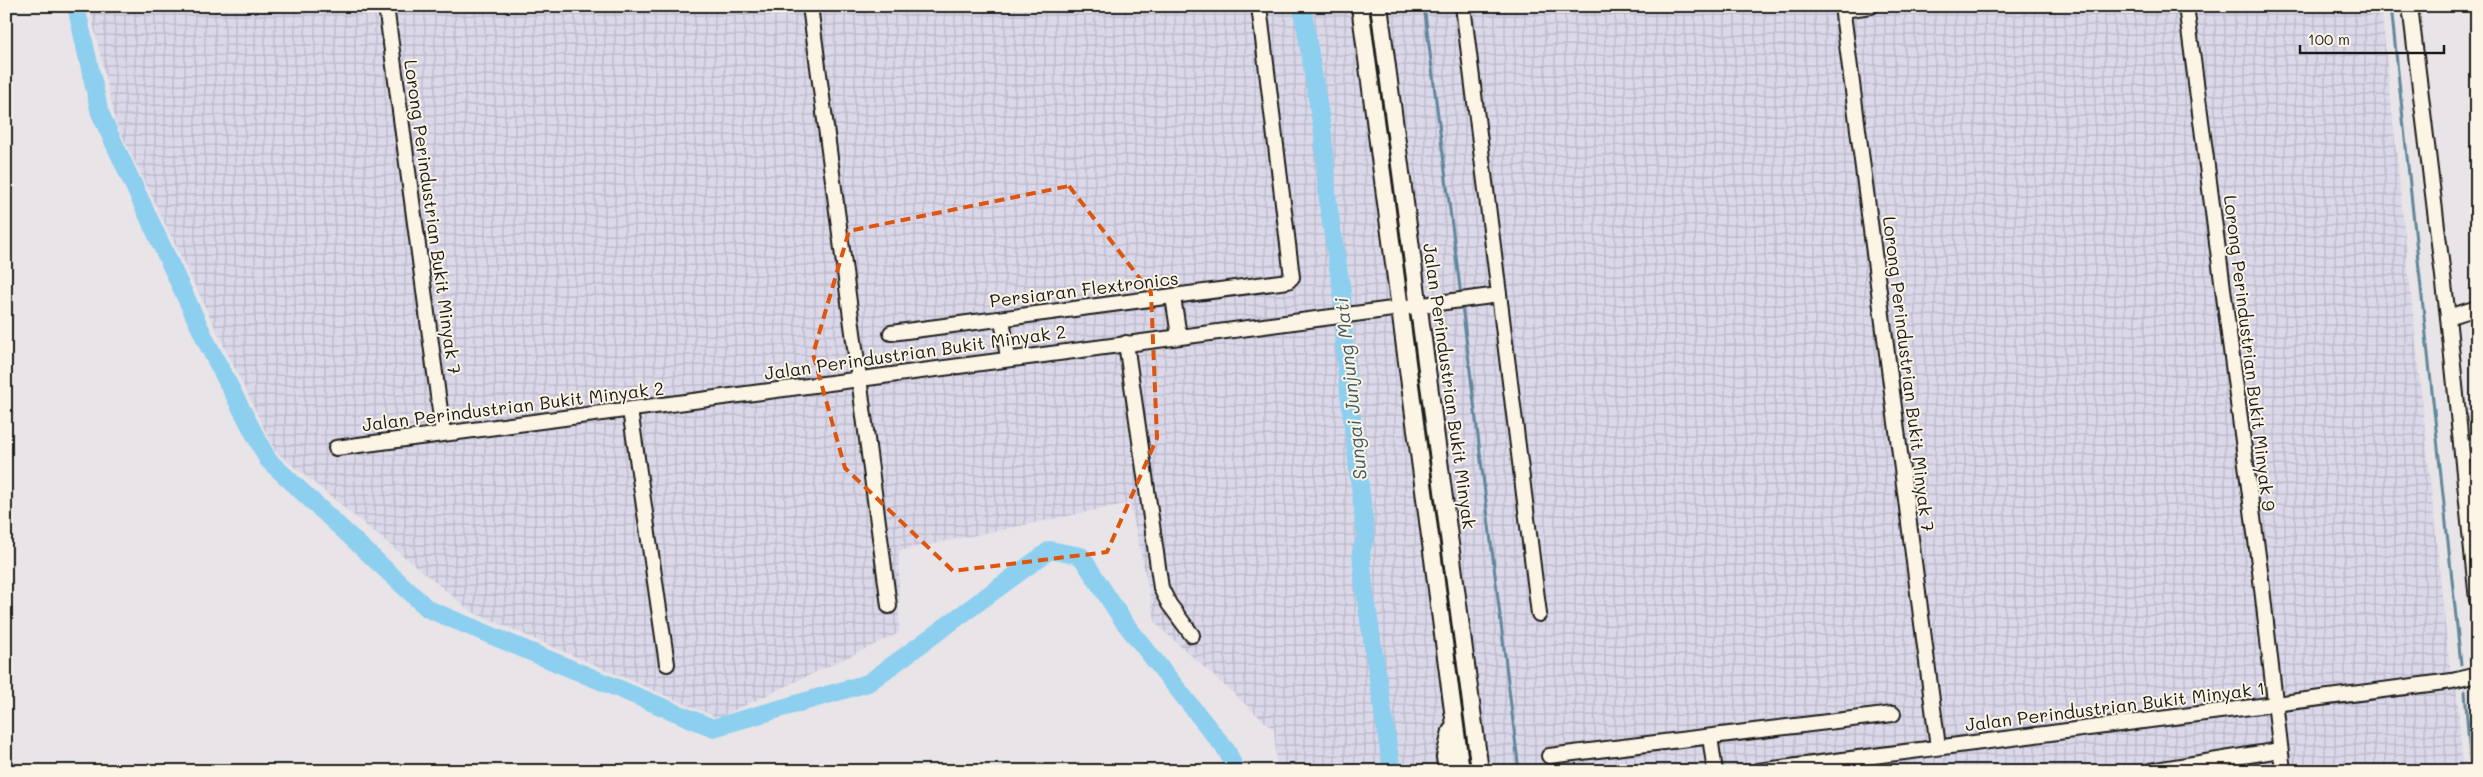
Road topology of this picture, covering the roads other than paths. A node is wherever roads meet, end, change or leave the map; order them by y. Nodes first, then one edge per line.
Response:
1 (386, 6) edge
2 (810, 6) edge
3 (1259, 6) edge
4 (1360, 6) edge
5 (1379, 6) edge
6 (1463, 6) edge
7 (1871, 6) edge
8 (2186, 6) edge
9 (2410, 6) edge
10 (1843, 8) edge
11 (1499, 295) junction
12 (1173, 297) junction
13 (1419, 305) junction
14 (1400, 308) junction
15 (2477, 308) edge
16 (2448, 317) junction
17 (1002, 319) junction
18 (891, 333) dead end
19 (1179, 336) junction
20 (1126, 343) junction
21 (1008, 358) junction
22 (859, 379) junction
23 (630, 410) junction
24 (443, 433) junction
25 (336, 448) dead end
26 (2477, 600) edge
27 (889, 606) dead end
28 (1539, 614) dead end
29 (1192, 635) dead end
30 (667, 664) dead end
31 (2477, 676) edge
32 (2274, 705) junction
33 (1893, 714) dead end
34 (1454, 720) junction
35 (1710, 737) junction
36 (1938, 747) junction
37 (2280, 750) junction
38 (1549, 756) dead end
39 (1781, 769) edge
40 (2174, 769) edge
41 (1447, 771) edge
42 (1460, 771) edge
43 (1480, 771) edge
44 (1715, 771) edge
45 (1758, 771) edge
46 (2150, 771) edge
47 (2283, 771) edge

1 - 24 street, Lorong Perindustrian Bukit Minyak 7
2 - 22 street
3 - 12 street, Persiaran Flextronics
4 - 14 main road
5 - 13 main road, Jalan Perindustrian Bukit Minyak
6 - 11 street
7 - 10 street
8 - 32 street, Lorong Perindustrian Bukit Minyak 9
9 - 16 street
10 - 36 street, Lorong Perindustrian Bukit Minyak 7
11 - 13 street, Jalan Perindustrian Bukit Minyak 2
11 - 28 street
12 - 17 street, Persiaran Flextronics
12 - 19 street
13 - 14 street, Jalan Perindustrian Bukit Minyak 2
13 - 43 main road, Jalan Perindustrian Bukit Minyak
14 - 19 street, Jalan Perindustrian Bukit Minyak 2
14 - 34 main road
15 - 16 street
16 - 26 street
17 - 18 street, Persiaran Flextronics
17 - 21 street
19 - 20 street, Jalan Perindustrian Bukit Minyak 2
20 - 21 street, Jalan Perindustrian Bukit Minyak 2
20 - 29 street
21 - 22 street, Jalan Perindustrian Bukit Minyak 2
22 - 23 street, Jalan Perindustrian Bukit Minyak 2
22 - 27 street
23 - 24 street, Jalan Perindustrian Bukit Minyak 2
23 - 30 street
24 - 25 street, Jalan Perindustrian Bukit Minyak 2
31 - 32 street, Jalan Perindustrian Bukit Minyak 1
32 - 36 street, Jalan Perindustrian Bukit Minyak 1
32 - 37 street, Lorong Perindustrian Bukit Minyak 9
33 - 35 street
34 - 41 main road
34 - 42 main road
35 - 38 street
35 - 44 street
36 - 39 street, Jalan Perindustrian Bukit Minyak 1
37 - 40 street
37 - 47 street, Lorong Perindustrian Bukit Minyak 9
39 - 45 street, Jalan Perindustrian Bukit Minyak 1
40 - 46 street

